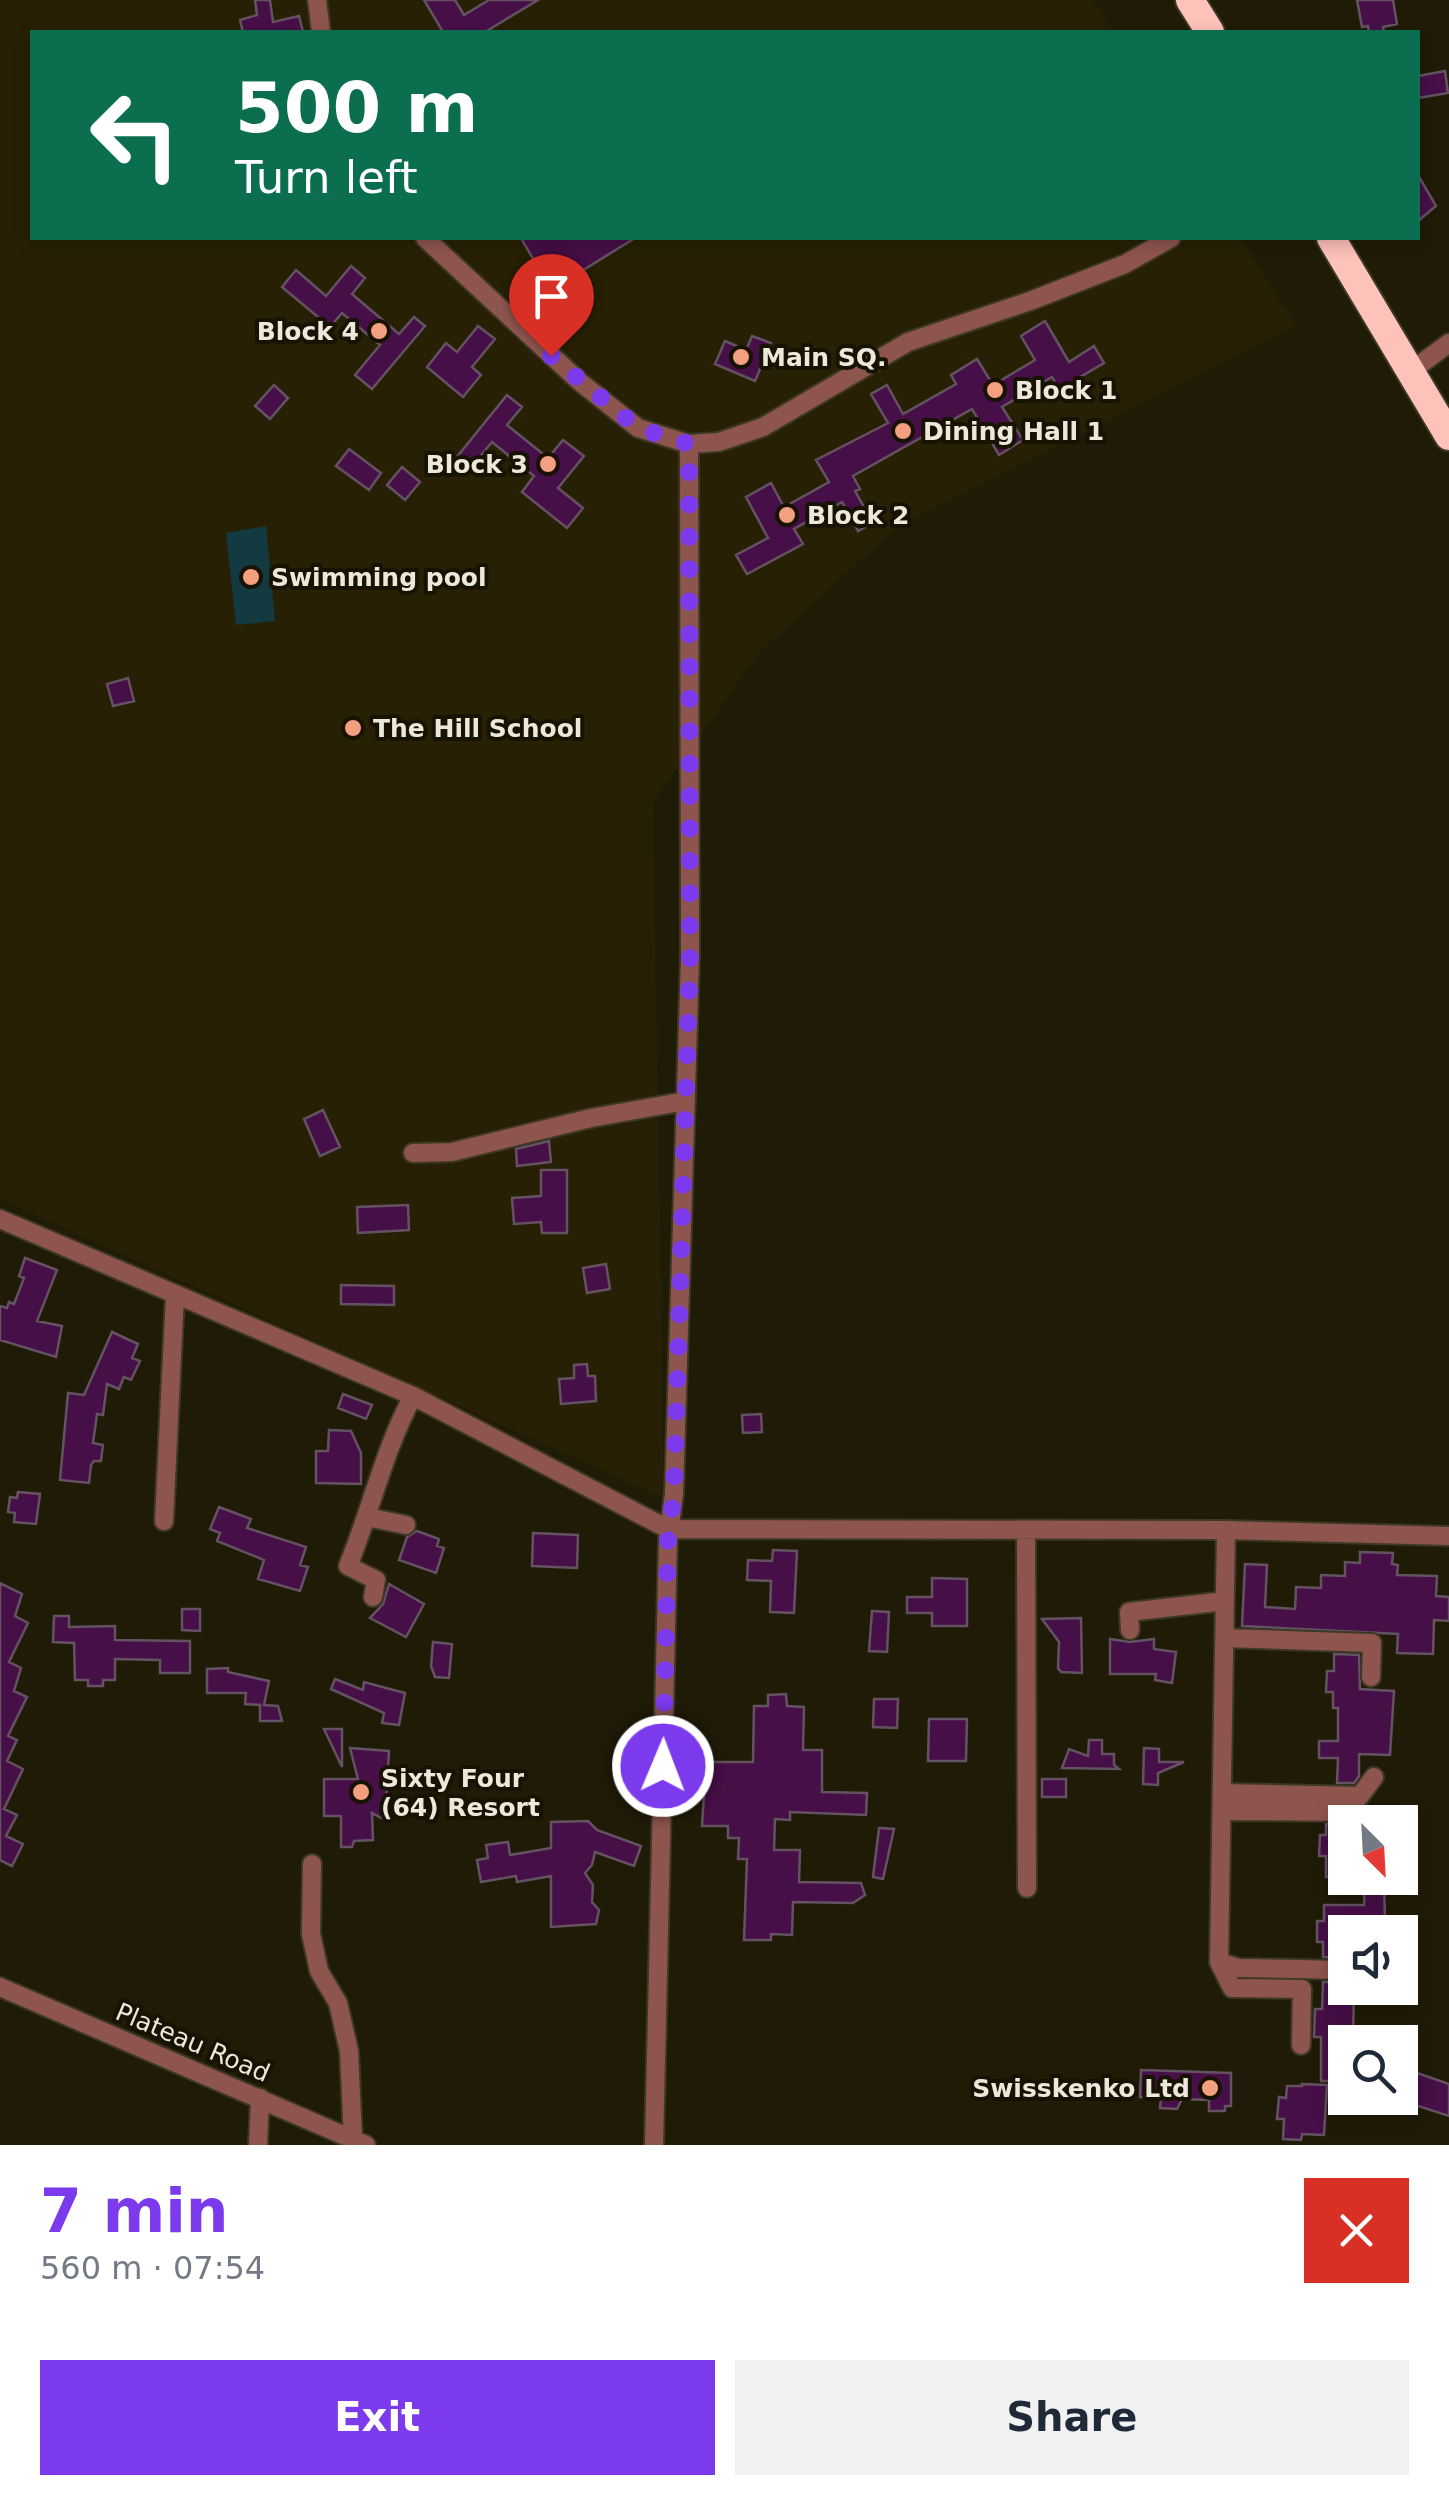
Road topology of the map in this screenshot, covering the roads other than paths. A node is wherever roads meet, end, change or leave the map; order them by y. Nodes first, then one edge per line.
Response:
1 (316, 0) edge
2 (1190, 0) edge
3 (321, 30) edge
4 (1209, 30) edge
5 (428, 240) edge
6 (1167, 240) edge
7 (1332, 240) edge
8 (1449, 343) edge
9 (1410, 372) junction
10 (1449, 436) edge
11 (689, 444) junction
12 (686, 1101) junction
13 (413, 1153) dead end
14 (0, 1218) edge
15 (175, 1294) junction
16 (413, 1396) junction
17 (367, 1518) junction
18 (164, 1521) dead end
19 (406, 1526) dead end
20 (668, 1529) junction
21 (1026, 1530) junction
22 (1226, 1530) junction
23 (1449, 1536) edge
24 (373, 1598) dead end
25 (1225, 1601) junction
26 (1130, 1630) dead end
27 (1225, 1638) junction
28 (1371, 1677) dead end
29 (1374, 1777) dead end
30 (1222, 1802) junction
31 (1328, 1810) edge
32 (312, 1864) dead end
33 (1027, 1888) dead end
34 (1219, 1962) junction
35 (1328, 1970) edge
36 (0, 1987) edge
37 (1301, 2045) dead end
38 (260, 2098) junction
39 (359, 2142) edge
40 (258, 2145) edge
41 (654, 2145) edge

1 - 3 street
2 - 4 highway
5 - 11 street
6 - 11 street
7 - 9 highway
8 - 9 street
9 - 10 highway
11 - 12 street
12 - 13 street
12 - 20 street
14 - 15 street
15 - 16 street
15 - 18 street
16 - 17 street
16 - 20 street
17 - 19 street
17 - 24 street
20 - 21 street
20 - 41 street
21 - 22 street
21 - 33 street
22 - 23 street
22 - 25 street
25 - 26 street
25 - 27 street
27 - 28 street
27 - 30 street
29 - 30 street
30 - 31 street
30 - 34 street
32 - 39 street
34 - 35 street
34 - 37 street
36 - 38 street, Plateau Road
38 - 39 street, Plateau Road
38 - 40 street

